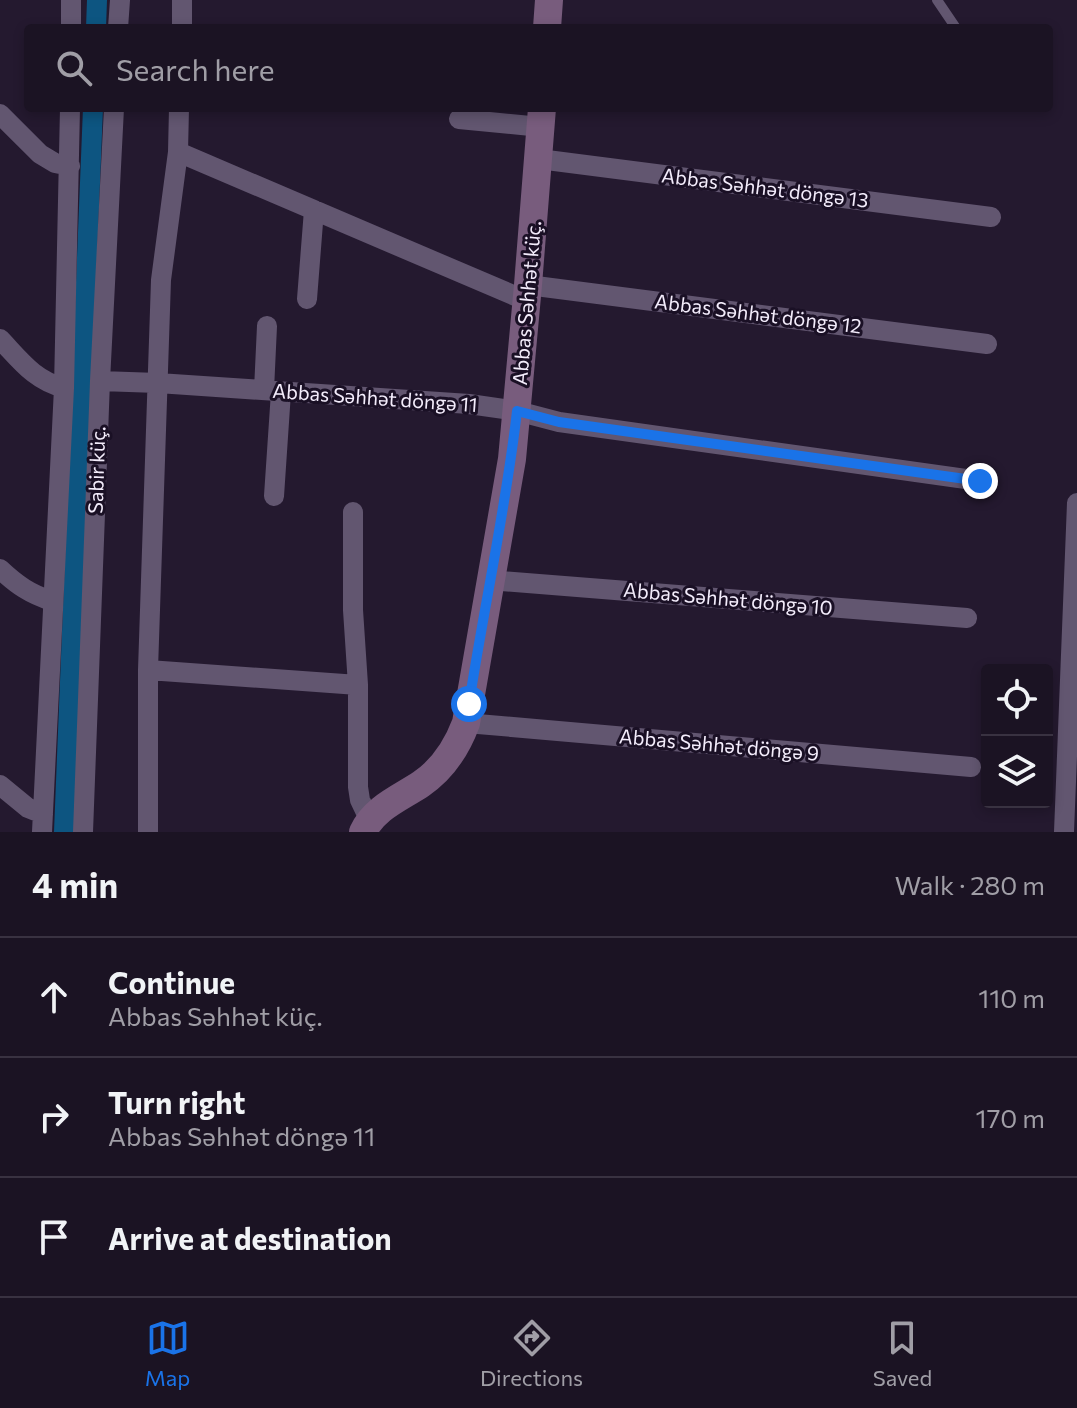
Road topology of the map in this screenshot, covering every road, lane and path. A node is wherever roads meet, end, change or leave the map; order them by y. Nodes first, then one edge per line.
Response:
1 (71, 0) edge
2 (120, 0) edge
3 (182, 0) edge
4 (549, 0) edge
5 (937, 0) edge
6 (71, 24) edge
7 (118, 24) edge
8 (182, 24) edge
9 (547, 24) edge
10 (953, 24) edge
11 (70, 112) edge
12 (114, 112) edge
13 (179, 112) edge
14 (0, 114) edge
15 (542, 118) edge
16 (459, 119) dead end
17 (178, 152) junction
18 (539, 159) junction
19 (70, 166) junction
20 (314, 210) junction
21 (991, 217) dead end
22 (528, 293) junction
23 (307, 299) dead end
24 (267, 326) dead end
25 (0, 339) edge
26 (987, 344) dead end
27 (100, 381) junction
28 (158, 383) junction
29 (64, 388) junction
30 (273, 391) junction
31 (517, 411) junction
32 (980, 481) dead end
33 (274, 496) dead end
34 (1077, 503) edge
35 (353, 512) dead end
36 (0, 569) edge
37 (489, 580) junction
38 (52, 601) junction
39 (967, 618) dead end
40 (148, 670) junction
41 (358, 685) junction
42 (466, 723) junction
43 (971, 767) dead end
44 (0, 785) edge
45 (43, 823) edge
46 (366, 826) edge
47 (83, 832) edge
48 (148, 832) edge
49 (1064, 832) edge

1 - 6 street
2 - 7 street
3 - 8 street
4 - 9 street
5 - 10 lane
11 - 19 street, Sabir küç.
12 - 27 street, Sabir küç.
13 - 17 street
14 - 19 street
15 - 16 street
15 - 18 street, Abbas Səhhət küç.
17 - 20 street, Abbas Səhhət döngə 12
17 - 28 street
18 - 21 street, Abbas Səhhət döngə 13
18 - 22 street, Abbas Səhhət küç.
19 - 29 street, Sabir küç.
20 - 22 street, Abbas Səhhət döngə 12
20 - 23 street
22 - 26 street, Abbas Səhhət döngə 12
22 - 31 street, Abbas Səhhət küç.
24 - 30 street
25 - 29 street
27 - 28 street, Abbas Səhhət döngə 11
27 - 47 street, Sabir küç.
28 - 30 street, Abbas Səhhət döngə 11
28 - 40 street
29 - 38 street, Sabir küç.
30 - 31 street, Abbas Səhhət döngə 11
30 - 33 street
31 - 32 street, Abbas Səhhət döngə 11
31 - 37 street, Abbas Səhhət küç.
34 - 49 street
35 - 41 street
36 - 38 street
37 - 39 street, Abbas Səhhət döngə 10
37 - 42 street, Abbas Səhhət küç.
38 - 45 street, Sabir küç.
40 - 41 street
40 - 48 street
41 - 46 street
42 - 43 street, Abbas Səhhət döngə 9
42 - 46 street, Abbas Səhhət küç.
44 - 45 street

